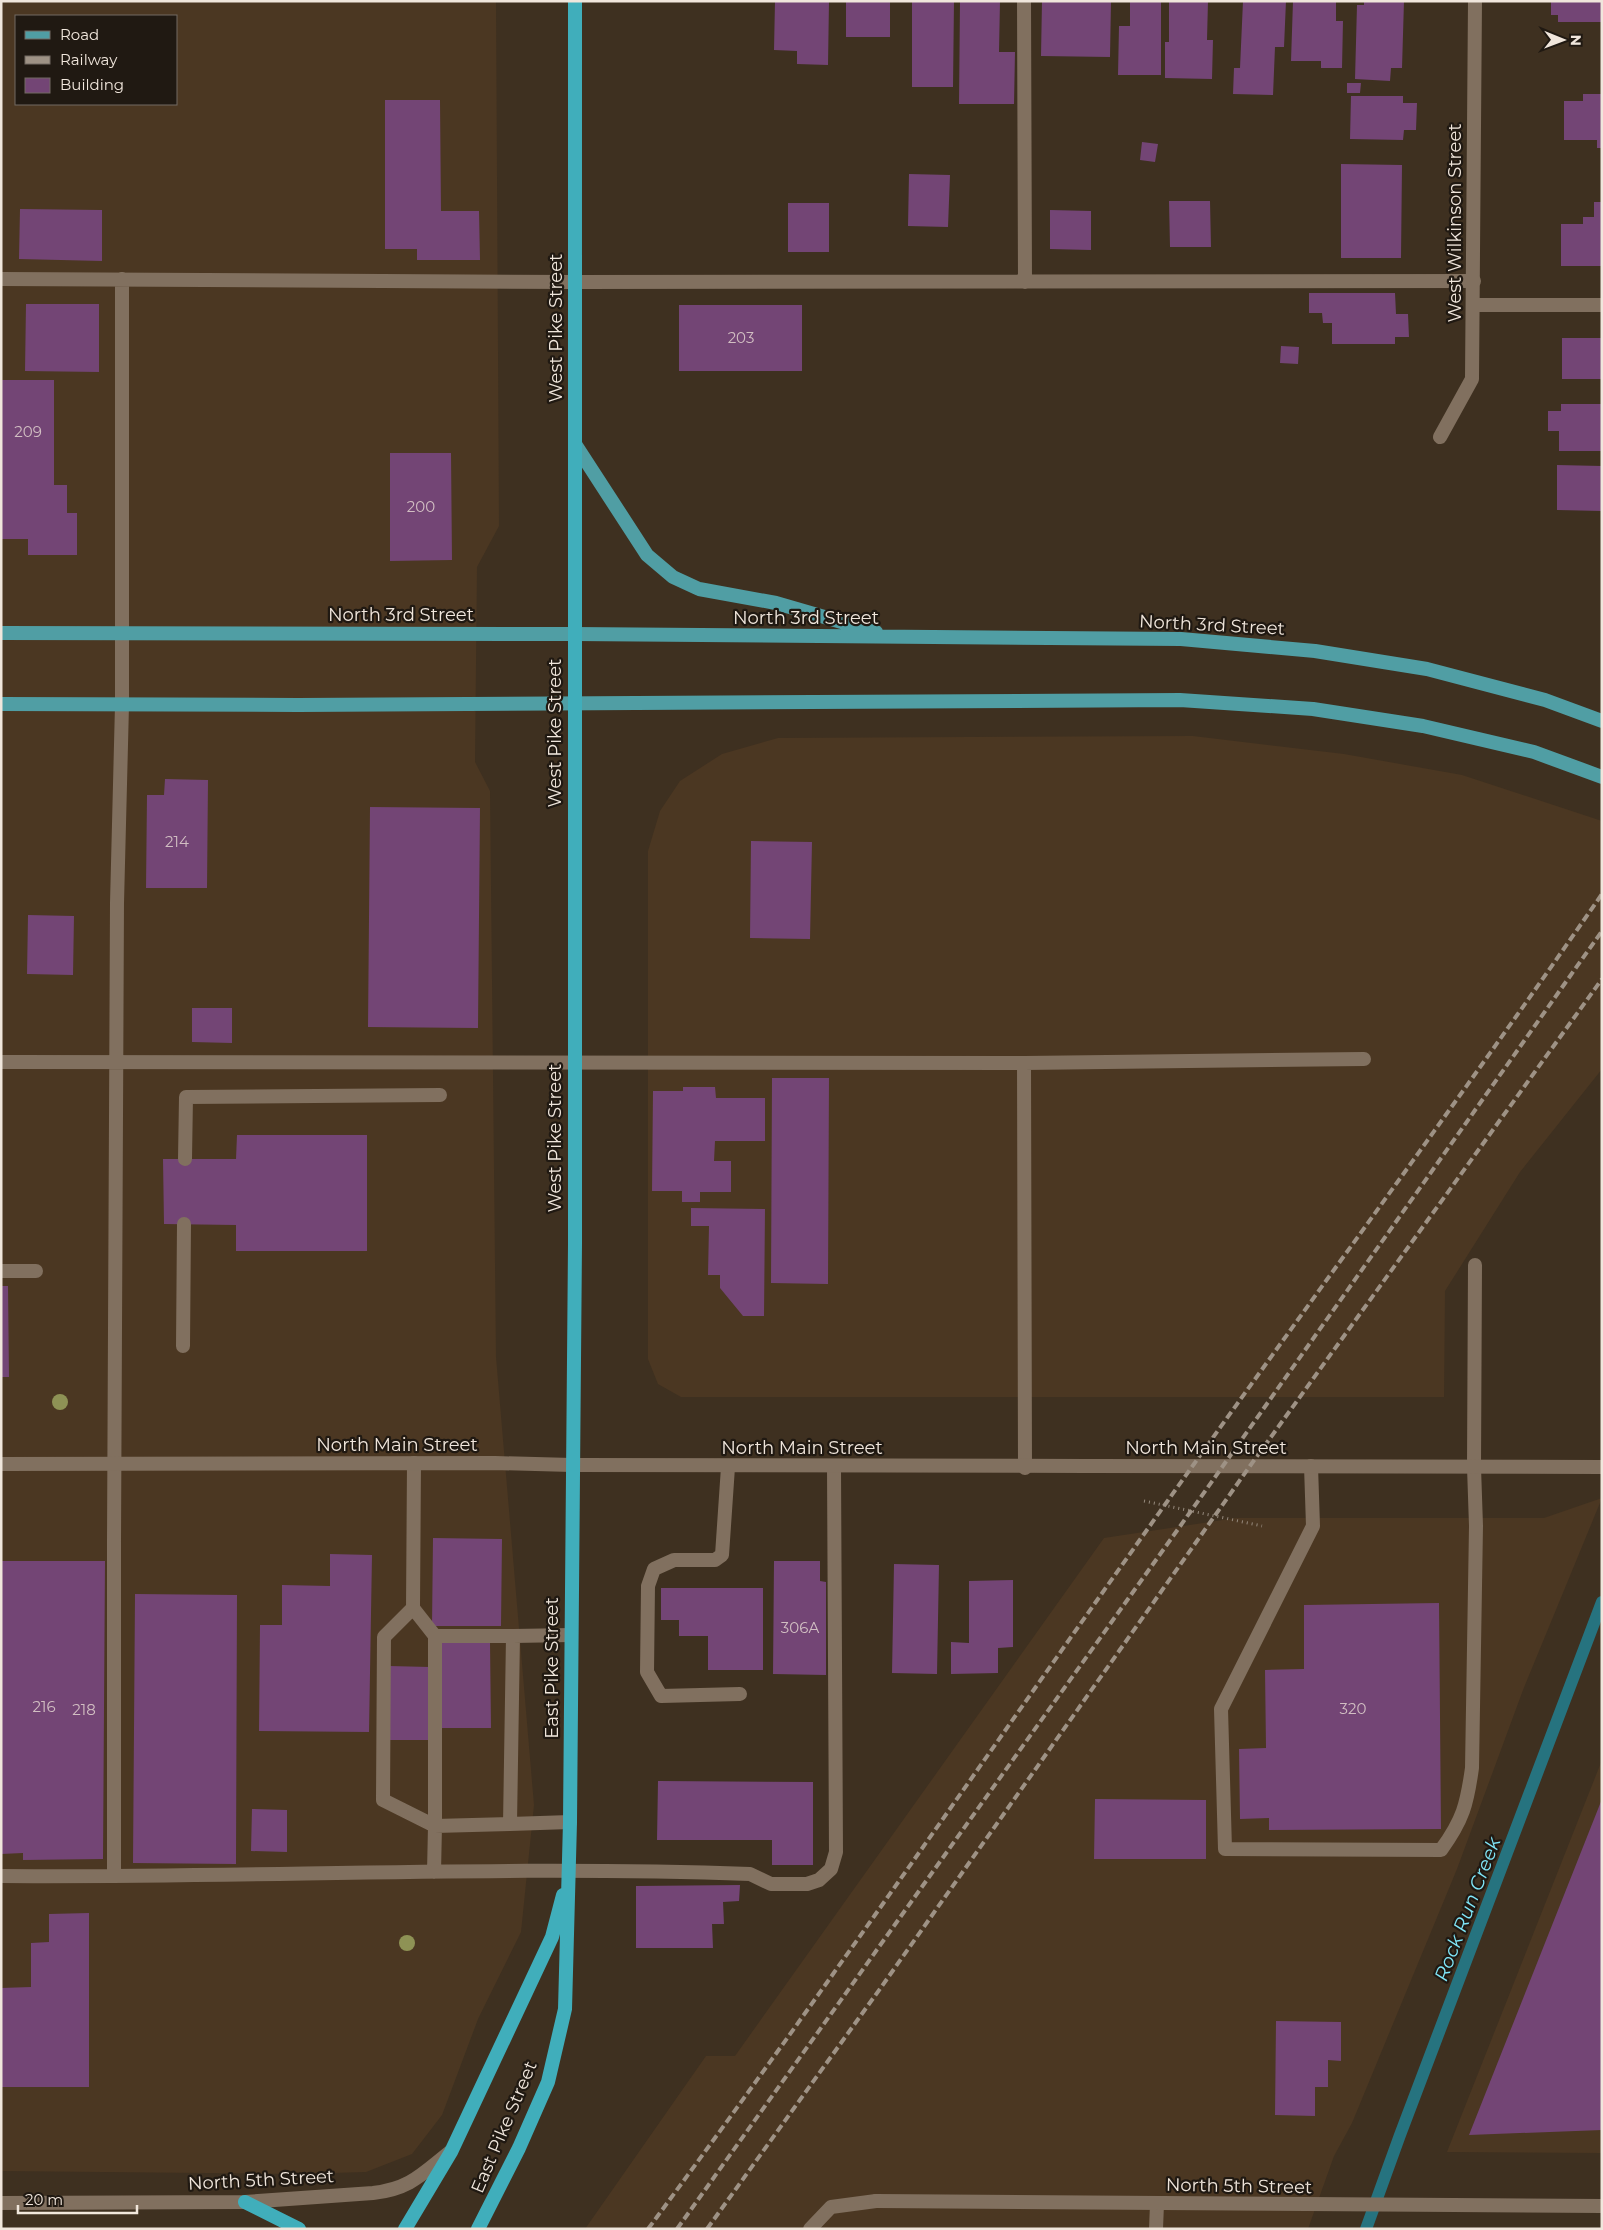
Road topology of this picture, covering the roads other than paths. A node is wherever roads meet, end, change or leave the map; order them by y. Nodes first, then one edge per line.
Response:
1 (575, 1) edge
2 (1024, 1) edge
3 (1475, 1) edge
4 (1, 278) edge
5 (122, 279) junction
6 (1474, 281) junction
7 (575, 282) junction
8 (1025, 282) junction
9 (1473, 305) junction
10 (1602, 305) edge
11 (1440, 437) dead end
12 (575, 444) junction
13 (1, 633) edge
14 (122, 633) junction
15 (574, 634) junction
16 (894, 637) junction
17 (574, 703) junction
18 (1, 704) edge
19 (122, 705) junction
20 (1602, 721) edge
21 (1602, 776) edge
22 (1364, 1059) dead end
23 (1, 1062) edge
24 (117, 1063) junction
25 (574, 1063) junction
26 (1024, 1063) junction
27 (440, 1095) dead end
28 (185, 1159) dead end
29 (184, 1224) dead end
30 (1475, 1265) dead end
31 (1, 1271) edge
32 (36, 1271) dead end
33 (183, 1346) dead end
34 (1, 1464) edge
35 (115, 1464) junction
36 (414, 1464) junction
37 (572, 1465) junction
38 (1311, 1466) junction
39 (1474, 1466) junction
40 (728, 1467) junction
41 (834, 1467) junction
42 (1025, 1468) junction
43 (1602, 1468) edge
44 (413, 1608) junction
45 (571, 1635) junction
46 (435, 1636) junction
47 (513, 1636) junction
48 (740, 1694) dead end
49 (570, 1822) junction
50 (510, 1824) junction
51 (435, 1826) junction
52 (569, 1870) junction
53 (434, 1872) junction
54 (1, 1876) edge
55 (114, 1876) junction
56 (451, 2152) junction
57 (244, 2202) junction
58 (1, 2203) edge
59 (1157, 2204) junction
60 (1602, 2206) edge
61 (481, 2224) edge
62 (299, 2229) edge
63 (405, 2229) edge
64 (810, 2229) edge
65 (1156, 2229) edge

1 - 7 highway, West Pike Street
2 - 8 street
3 - 6 street, West Wilkinson Street
4 - 5 street
5 - 7 street
5 - 14 street
6 - 8 street
6 - 9 street, West Wilkinson Street
7 - 8 street
7 - 12 highway, West Pike Street
9 - 10 street
9 - 11 street, West Wilkinson Street
12 - 15 highway, West Pike Street
12 - 16 main road
13 - 14 main road, North 3rd Street
14 - 15 main road, North 3rd Street
14 - 19 street
15 - 16 main road, North 3rd Street
15 - 17 highway, West Pike Street
16 - 20 main road, North 3rd Street
17 - 19 main road
17 - 21 main road
17 - 25 highway, West Pike Street
18 - 19 main road
19 - 24 street
22 - 26 street
23 - 24 street
24 - 25 street
24 - 35 street
25 - 26 street
25 - 37 highway, West Pike Street
26 - 42 street
27 - 28 street
29 - 33 street
30 - 39 street
31 - 32 street
34 - 35 street, North Main Street
35 - 36 street, North Main Street
35 - 55 street
36 - 37 street, North Main Street
36 - 44 street
37 - 40 street, North Main Street
37 - 45 highway, East Pike Street
38 - 39 street, North Main Street
38 - 39 street
38 - 42 street, North Main Street
39 - 43 street, North Main Street
40 - 41 street, North Main Street
40 - 48 street
41 - 42 street, North Main Street
41 - 52 street
44 - 46 street
44 - 51 street
45 - 47 street
45 - 49 highway, East Pike Street
46 - 47 street
46 - 51 street
47 - 50 street
49 - 50 street
49 - 52 highway, East Pike Street
50 - 51 street
51 - 53 street
52 - 53 street
52 - 56 highway, East Pike Street
52 - 61 highway, East Pike Street
53 - 55 street
54 - 55 street
56 - 57 street, North 5th Street
56 - 63 highway, East Pike Street
57 - 58 street, North 5th Street
57 - 62 highway
59 - 60 street, North 5th Street
59 - 64 street, North 5th Street
59 - 65 street

